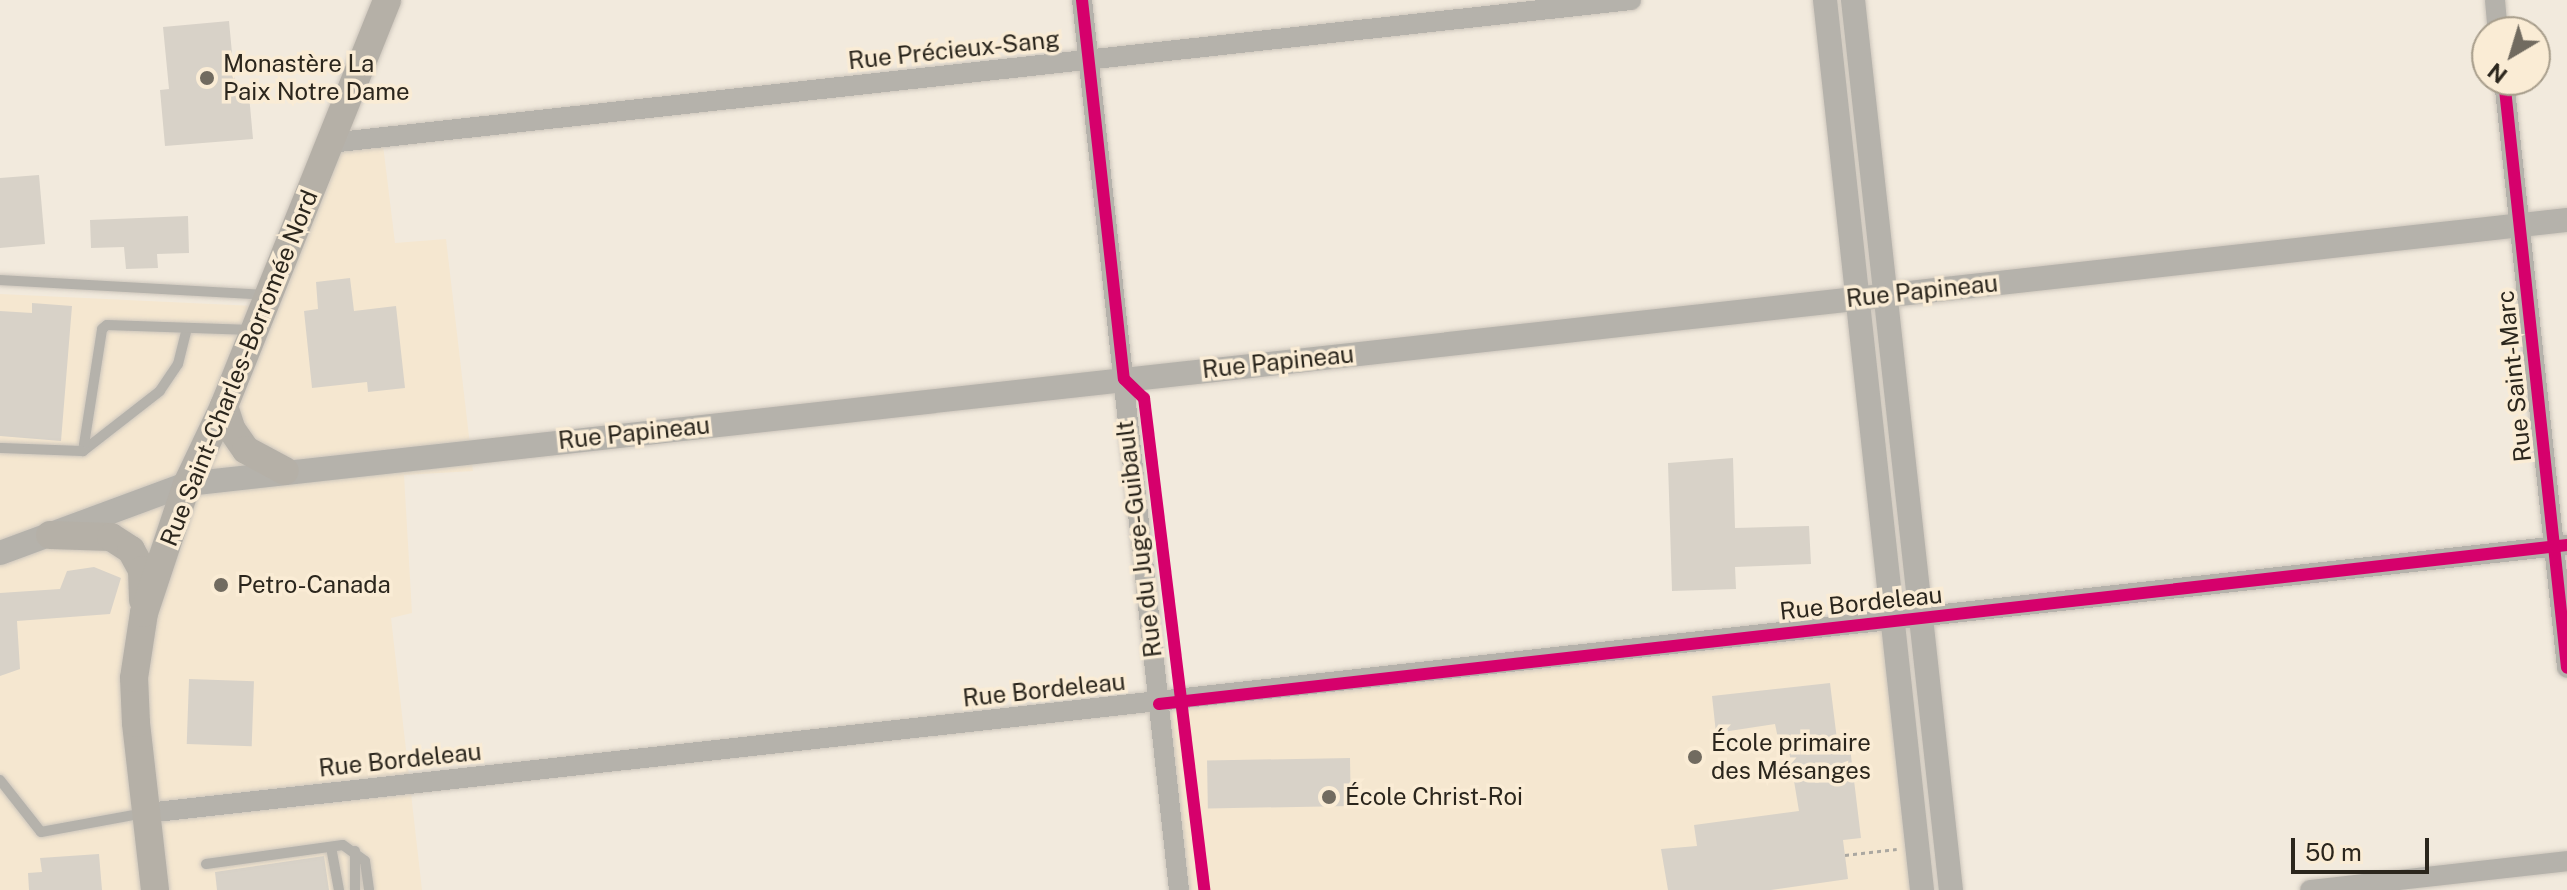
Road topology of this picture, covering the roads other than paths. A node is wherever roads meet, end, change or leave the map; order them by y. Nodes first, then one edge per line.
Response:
1 (387, 0) edge
2 (1082, 0) edge
3 (1631, 0) edge
4 (1825, 0) edge
5 (1853, 0) edge
6 (1089, 62) junction
7 (2506, 96) edge
8 (330, 143) junction
9 (2567, 220) edge
10 (2520, 226) junction
11 (0, 280) edge
12 (268, 295) junction
13 (1884, 295) junction
14 (1855, 299) junction
15 (187, 328) junction
16 (254, 330) junction
17 (1124, 379) junction
18 (224, 406) junction
19 (0, 448) edge
20 (83, 451) junction
21 (285, 471) junction
22 (187, 484) junction
23 (50, 535) junction
24 (2561, 546) edge
25 (0, 553) edge
26 (144, 613) junction
27 (1920, 618) junction
28 (1890, 622) junction
29 (2567, 668) edge
30 (1159, 704) junction
31 (0, 780) edge
32 (147, 813) junction
33 (331, 847) junction
34 (355, 851) junction
35 (2567, 861) edge
36 (206, 864) dead end
37 (155, 890) edge
38 (339, 890) edge
39 (355, 890) edge
40 (369, 890) edge
41 (1179, 890) edge
42 (1922, 890) edge
43 (1951, 890) edge
44 (2310, 890) edge

1 - 8 main road, Rue Saint-Charles-Borromée Nord
2 - 6 street, Rue du Juge-Guibault
3 - 6 street, Rue Précieux-Sang
4 - 14 street
5 - 13 street
6 - 8 street, Rue Précieux-Sang
6 - 17 street, Rue du Juge-Guibault
7 - 10 street, Rue Saint-Marc
8 - 12 main road, Rue Saint-Charles-Borromée Nord
9 - 10 street, Rue Papineau
10 - 13 street, Rue Papineau
10 - 24 street, Rue Saint-Marc
11 - 12 lane
12 - 16 main road, Rue Saint-Charles-Borromée Nord
13 - 14 street, Rue Papineau
13 - 27 street
14 - 17 street, Rue Papineau
14 - 28 street
15 - 16 lane
15 - 20 lane
15 - 20 lane
16 - 18 main road, Rue Saint-Charles-Borromée Nord
17 - 21 street, Rue Papineau
17 - 30 street, Rue du Juge-Guibault
18 - 21 main road
18 - 22 main road, Rue Saint-Charles-Borromée Nord
19 - 20 lane
21 - 22 street, Rue Papineau
22 - 23 street, Rue Papineau
22 - 26 main road, Rue Saint-Charles-Borromée Nord
23 - 25 street, Rue Papineau
23 - 26 main road
24 - 27 street, Rue Bordeleau
24 - 29 street, Rue Saint-Marc
26 - 32 main road, Rue Saint-Charles-Borromée Nord
27 - 28 street, Rue Bordeleau
27 - 43 street
28 - 30 street, Rue Bordeleau
28 - 42 street
30 - 32 street, Rue Bordeleau
30 - 41 street, Rue du Juge-Guibault
31 - 32 lane
32 - 37 main road, Rue Saint-Charles-Borromée Nord
33 - 34 lane
33 - 36 lane
33 - 38 lane
34 - 39 lane
34 - 40 lane
35 - 44 street

